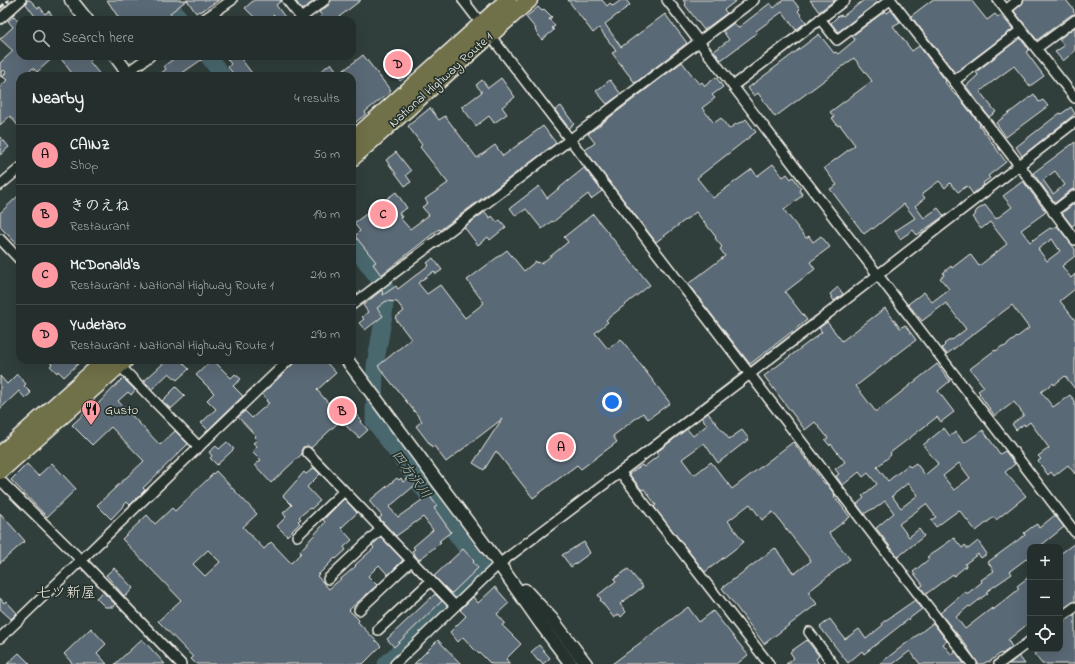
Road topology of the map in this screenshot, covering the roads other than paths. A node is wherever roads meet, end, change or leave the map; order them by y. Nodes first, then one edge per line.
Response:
1 (21, 0) edge
2 (72, 0) edge
3 (232, 0) edge
4 (287, 0) edge
5 (325, 0) edge
6 (463, 0) edge
7 (508, 0) edge
8 (529, 0) edge
9 (667, 0) edge
10 (754, 0) edge
11 (845, 0) edge
12 (891, 0) edge
13 (998, 0) edge
14 (1018, 0) edge
15 (1006, 10) junction
16 (84, 16) edge
17 (209, 16) edge
18 (299, 16) edge
19 (304, 16) edge
20 (0, 18) edge
21 (820, 19) junction
22 (1075, 20) edge
23 (485, 29) junction
24 (1021, 30) junction
25 (699, 43) junction
26 (1037, 48) junction
27 (117, 60) edge
28 (145, 60) edge
29 (124, 72) edge
30 (130, 72) edge
31 (954, 81) junction
32 (733, 86) junction
33 (1075, 98) edge
34 (1075, 122) edge
35 (356, 138) edge
36 (569, 140) junction
37 (356, 154) edge
38 (1019, 166) junction
39 (16, 171) edge
40 (0, 185) edge
41 (1075, 196) edge
42 (1053, 212) junction
43 (0, 239) edge
44 (1075, 240) edge
45 (16, 256) edge
46 (878, 275) junction
47 (356, 302) edge
48 (114, 364) edge
49 (114, 364) edge
50 (118, 364) edge
51 (285, 364) edge
52 (350, 364) edge
53 (750, 374) junction
54 (199, 447) junction
55 (307, 452) dead end
56 (0, 455) edge
57 (0, 471) edge
58 (620, 472) junction
59 (0, 480) edge
60 (344, 490) junction
61 (381, 529) junction
62 (1075, 532) edge
63 (297, 536) dead end
64 (81, 560) junction
65 (411, 561) junction
66 (499, 564) junction
67 (328, 579) dead end
68 (431, 581) junction
69 (455, 606) junction
70 (1075, 607) edge
71 (359, 610) dead end
72 (1063, 616) edge
73 (378, 630) dead end
74 (809, 632) dead end
75 (0, 638) edge
76 (1027, 643) edge
77 (181, 664) edge
78 (395, 664) edge
79 (571, 664) edge
80 (586, 664) edge
81 (769, 664) edge
82 (833, 664) edge
83 (972, 664) edge
84 (999, 664) edge

1 - 20 street
2 - 16 street
3 - 17 street
4 - 18 street
5 - 19 street
6 - 23 street
7 - 23 highway, National Highway Route 1
8 - 23 highway, National Highway Route 1
9 - 25 street
10 - 25 street
11 - 21 street
12 - 21 street
12 - 31 street
13 - 15 street
14 - 15 street
15 - 24 street
21 - 32 street
22 - 26 street
23 - 35 highway, National Highway Route 1
23 - 36 street
23 - 37 highway, National Highway Route 1
24 - 26 street
24 - 31 street
25 - 32 street
25 - 36 street
26 - 33 street
27 - 29 street
28 - 30 street
31 - 38 street
32 - 46 street
34 - 38 street
36 - 47 street
36 - 53 street
38 - 42 street
38 - 46 street
39 - 40 street
41 - 42 street
42 - 44 street
43 - 45 street
46 - 53 street
46 - 62 street
48 - 56 highway
49 - 57 highway
50 - 54 street
51 - 54 street
52 - 66 street
53 - 58 street
53 - 83 street
54 - 64 street
55 - 60 street
58 - 66 street
58 - 81 street
59 - 64 street
60 - 61 street
60 - 63 street
61 - 65 street
61 - 67 street
64 - 75 street
64 - 77 street
65 - 68 street
65 - 71 street
66 - 69 street
66 - 79 street
66 - 80 street
68 - 69 street
68 - 73 street
69 - 78 street
70 - 72 street
74 - 82 street
76 - 84 street

